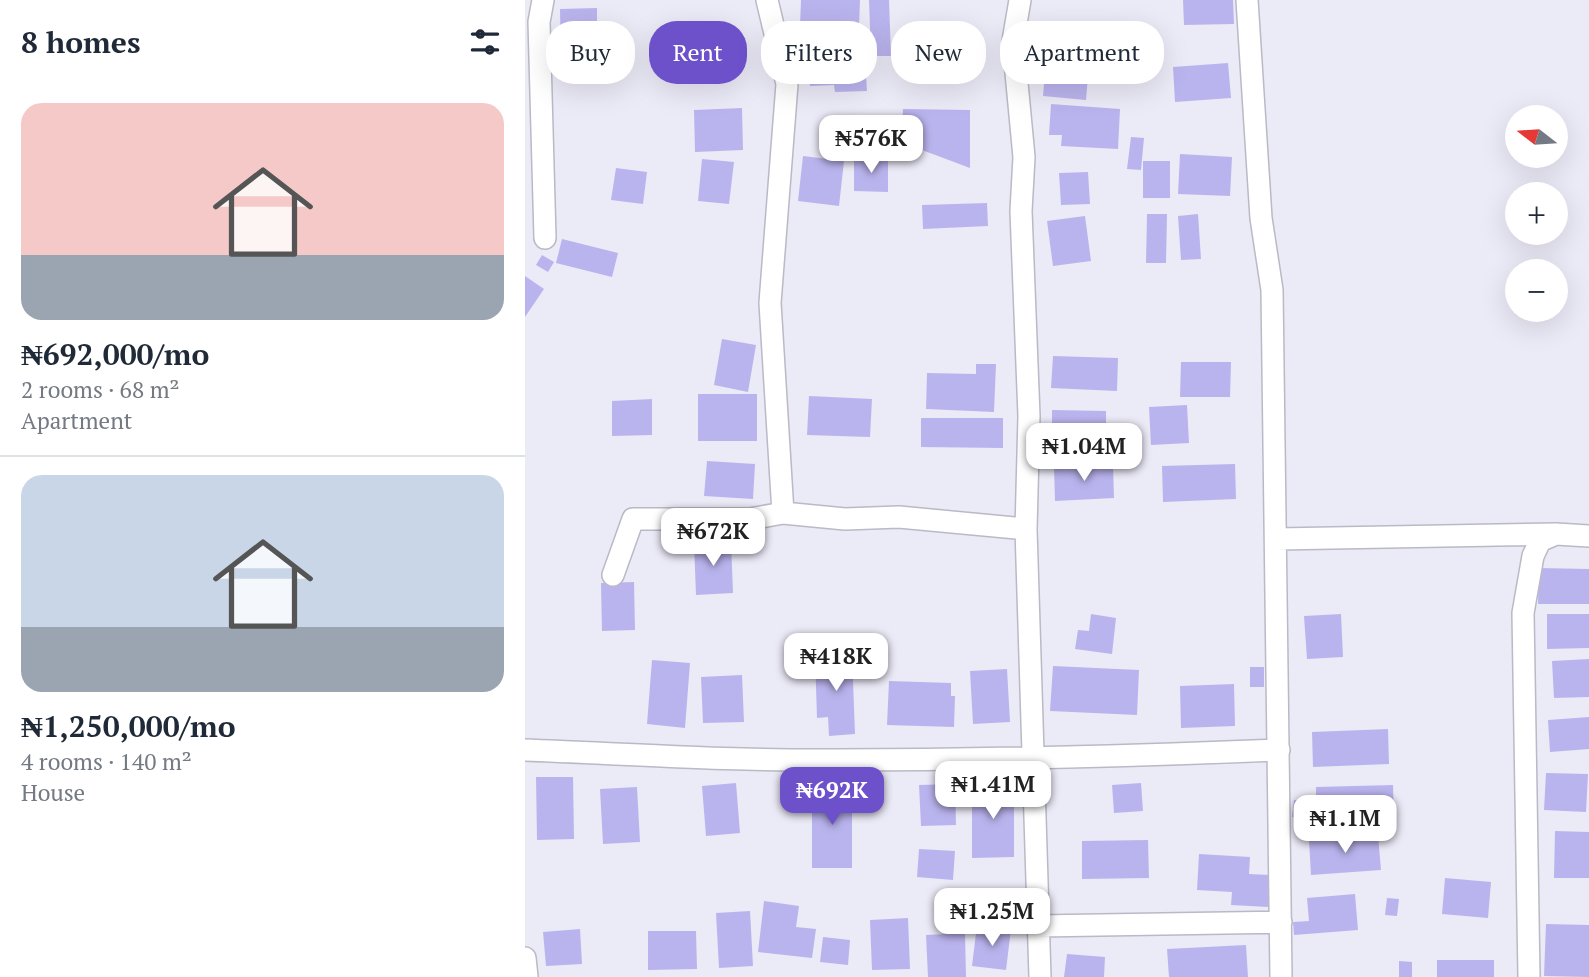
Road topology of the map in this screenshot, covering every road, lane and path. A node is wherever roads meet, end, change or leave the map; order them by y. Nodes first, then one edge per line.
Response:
1 (543, 0) edge
2 (767, 0) edge
3 (1020, 0) edge
4 (1247, 0) edge
5 (545, 238) dead end
6 (783, 513) junction
7 (1026, 530) junction
8 (1556, 534) junction
9 (1589, 536) edge
10 (1277, 539) junction
11 (613, 575) dead end
12 (525, 750) edge
13 (1279, 750) junction
14 (1031, 760) junction
15 (1281, 922) junction
16 (1038, 926) junction
17 (525, 958) edge
18 (527, 977) edge
19 (1040, 977) edge
20 (1281, 977) edge
21 (1529, 977) edge

1 - 5 street
2 - 6 street
3 - 7 street
4 - 10 street
6 - 7 street
6 - 11 street
7 - 14 street
8 - 9 street
8 - 10 street
8 - 21 street
10 - 13 street
12 - 14 street
13 - 14 street
13 - 15 street
14 - 16 street
15 - 16 street
15 - 20 street
16 - 19 street
17 - 18 street

